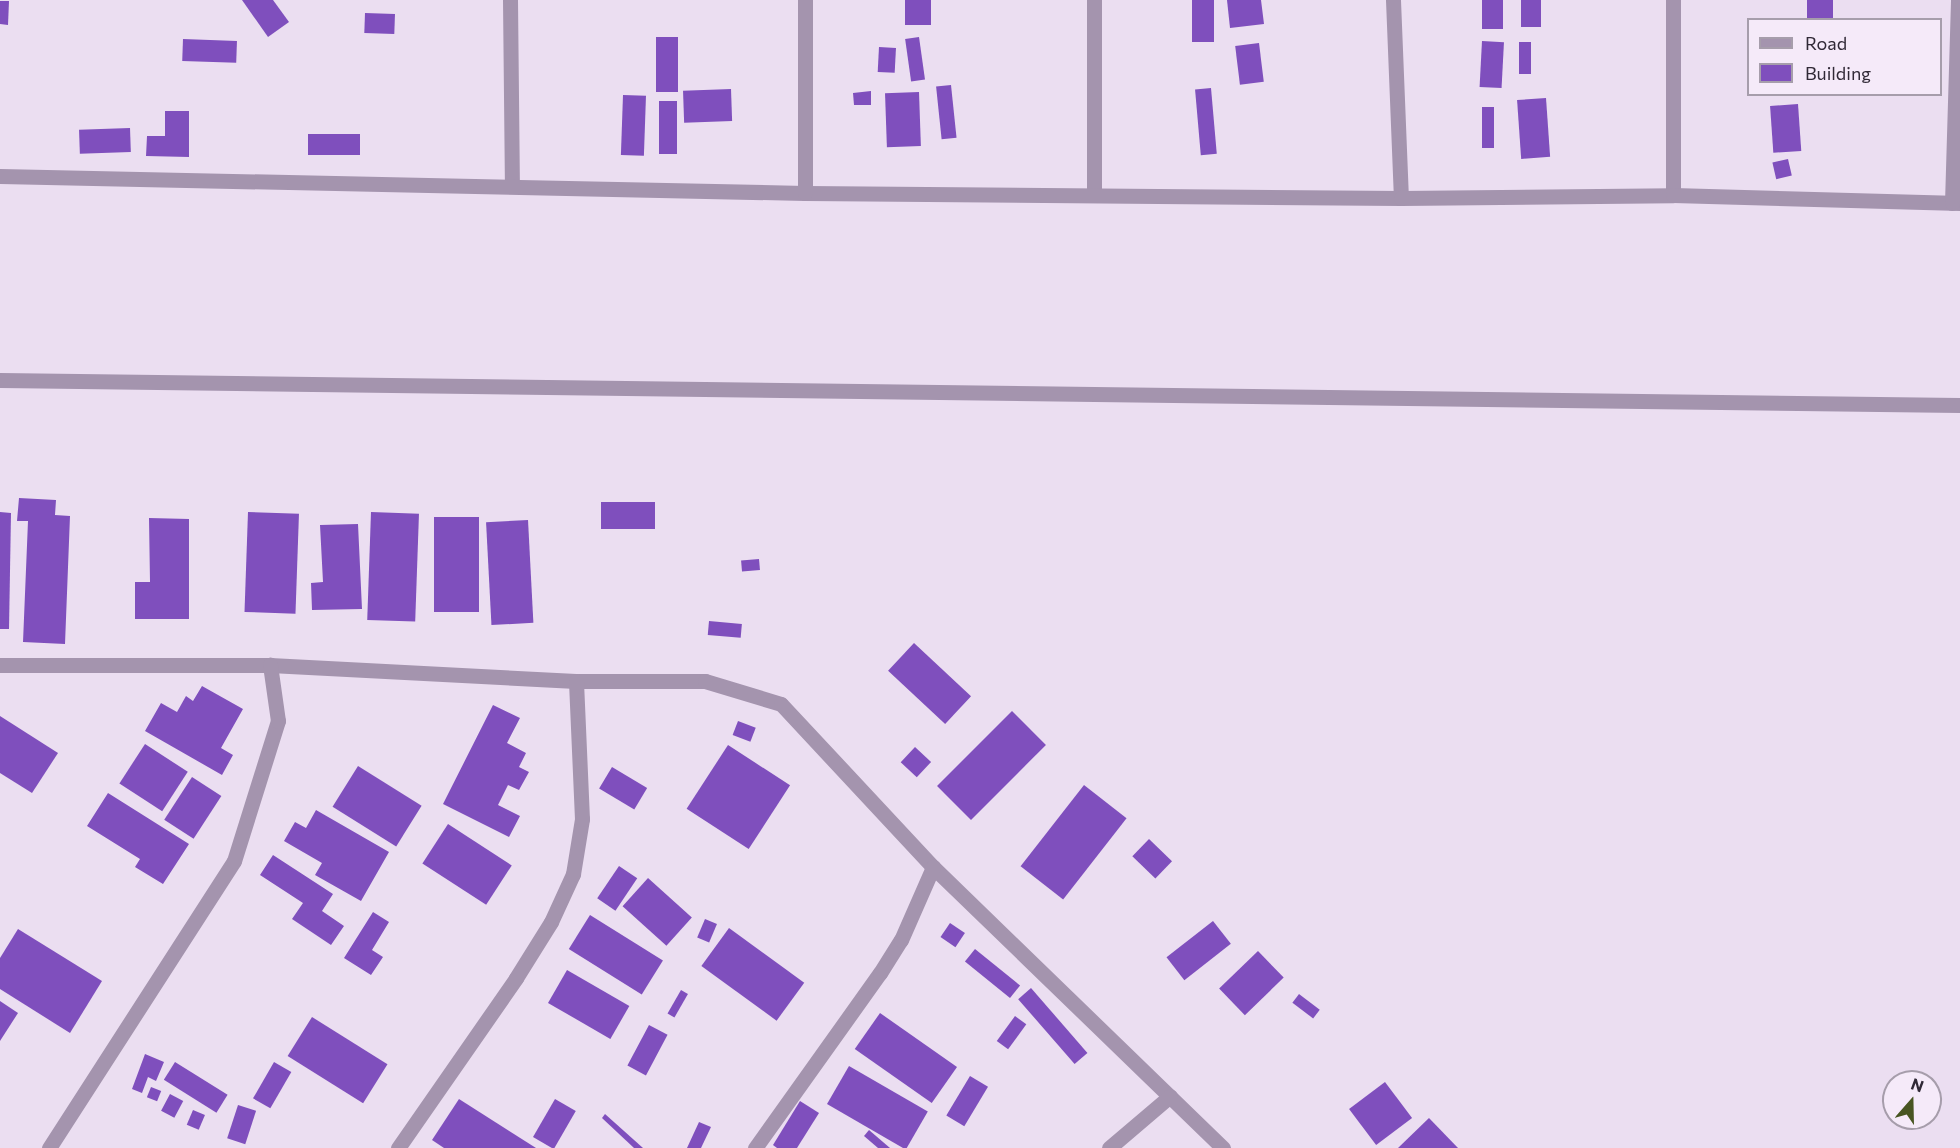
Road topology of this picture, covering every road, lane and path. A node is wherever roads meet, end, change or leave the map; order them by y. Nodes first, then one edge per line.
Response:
1 (510, 0) edge
2 (805, 0) edge
3 (1094, 0) edge
4 (1393, 0) edge
5 (1673, 0) edge
6 (1958, 0) edge
7 (0, 176) edge
8 (512, 186) junction
9 (805, 193) junction
10 (1094, 195) junction
11 (1673, 195) junction
12 (1401, 198) junction
13 (1956, 203) edge
14 (0, 380) edge
15 (1960, 405) edge
16 (0, 665) edge
17 (270, 665) junction
18 (576, 681) junction
19 (933, 867) junction
20 (1170, 1095) junction
21 (49, 1148) edge
22 (398, 1148) edge
23 (755, 1148) edge
24 (1109, 1148) edge
25 (1223, 1148) edge

1 - 8 street
2 - 9 street
3 - 10 street
4 - 12 street
5 - 11 street
6 - 13 street
7 - 8 street
8 - 9 street
9 - 10 street
10 - 12 street
11 - 12 street
11 - 13 street
14 - 15 street
16 - 17 street
17 - 18 street
17 - 21 street
18 - 19 street
18 - 22 street
19 - 20 street
19 - 23 street
20 - 24 street
20 - 25 street

